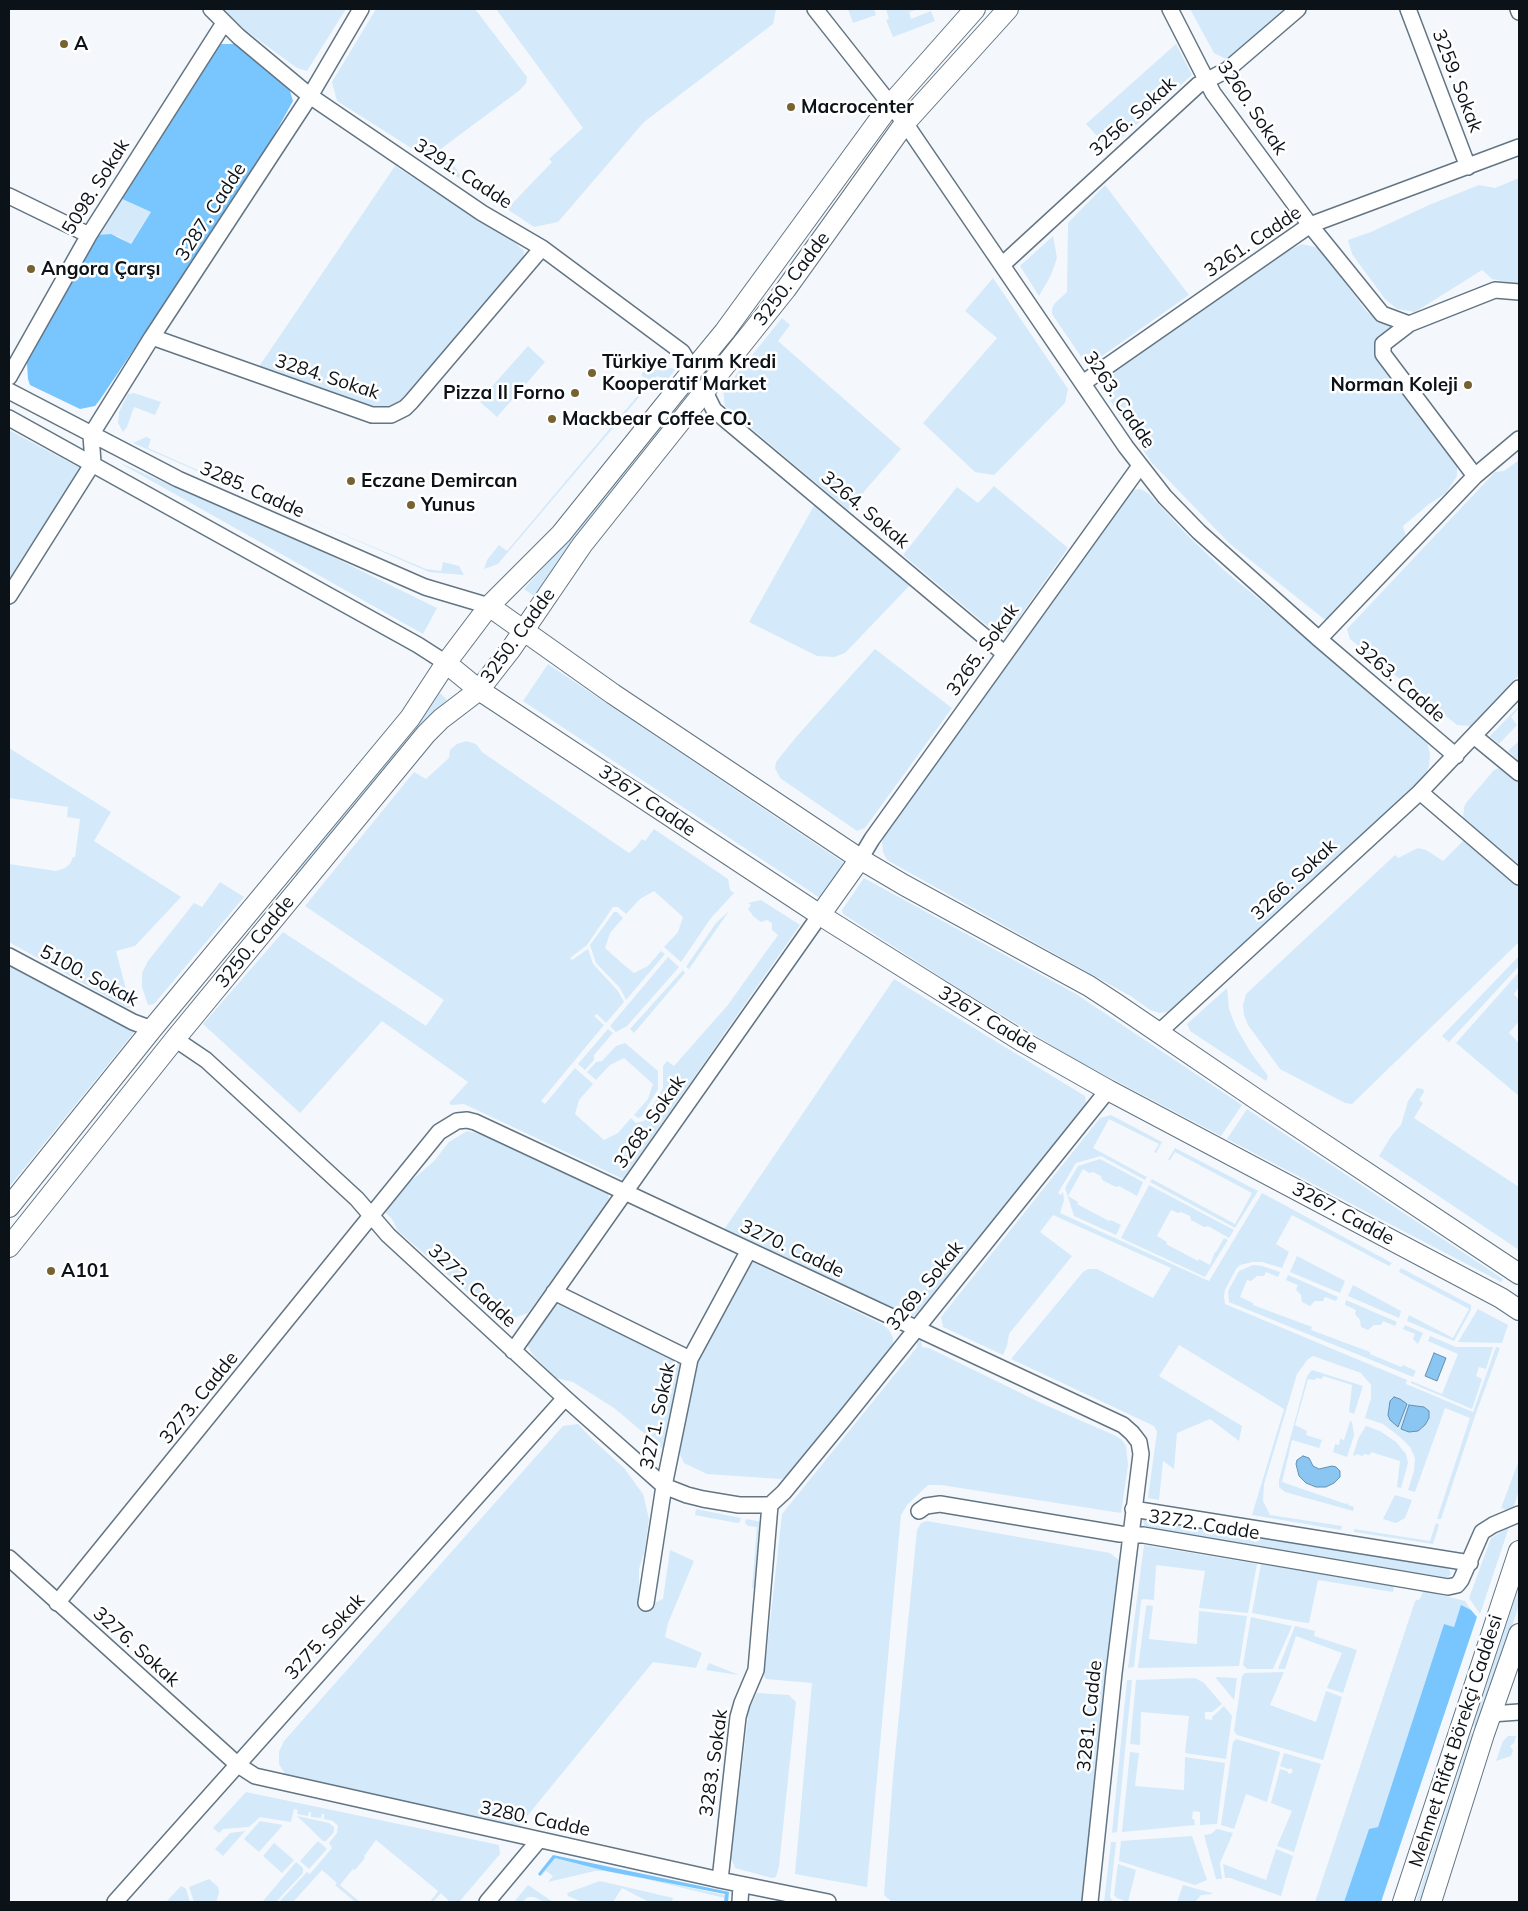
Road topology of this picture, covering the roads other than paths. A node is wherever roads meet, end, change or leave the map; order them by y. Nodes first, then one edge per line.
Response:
1 (211, 9) edge
2 (361, 9) edge
3 (815, 9) edge
4 (975, 9) edge
5 (1008, 9) edge
6 (1170, 9) edge
7 (1298, 9) edge
8 (1408, 9) edge
9 (1518, 9) edge
10 (1519, 12) edge
11 (224, 23) junction
12 (1207, 80) junction
13 (310, 96) junction
14 (890, 105) junction
15 (905, 123) junction
16 (1519, 147) edge
17 (1468, 167) junction
18 (9, 196) edge
19 (1310, 225) junction
20 (89, 235) junction
21 (542, 248) junction
22 (1002, 265) junction
23 (1519, 292) edge
24 (1409, 324) junction
25 (152, 337) junction
26 (693, 370) junction
27 (9, 377) edge
28 (1083, 382) junction
29 (9, 391) edge
30 (705, 392) junction
31 (9, 418) edge
32 (91, 435) junction
33 (1519, 439) edge
34 (93, 463) junction
35 (1140, 466) junction
36 (1475, 476) junction
37 (9, 596) edge
38 (489, 606) junction
39 (524, 630) junction
40 (1319, 639) junction
41 (1005, 654) junction
42 (446, 663) junction
43 (1519, 688) edge
44 (479, 690) junction
45 (1474, 736) junction
46 (1456, 756) junction
47 (1519, 773) edge
48 (1420, 792) junction
49 (860, 858) junction
50 (1519, 877) edge
51 (820, 915) junction
52 (9, 956) edge
53 (152, 1029) junction
54 (1158, 1033) junction
55 (175, 1039) junction
56 (1108, 1090) junction
57 (625, 1192) junction
58 (9, 1207) edge
59 (371, 1218) junction
60 (9, 1247) edge
61 (749, 1250) junction
62 (1519, 1274) edge
63 (554, 1292) junction
64 (1519, 1310) edge
65 (916, 1329) junction
66 (513, 1350) junction
67 (690, 1359) junction
68 (565, 1398) junction
69 (664, 1486) junction
70 (770, 1505) junction
71 (1133, 1509) junction
72 (919, 1511) dead end
73 (1519, 1514) edge
74 (1131, 1534) junction
75 (1519, 1551) edge
76 (9, 1558) edge
77 (1470, 1563) junction
78 (57, 1603) junction
79 (646, 1603) dead end
80 (1519, 1634) edge
81 (1519, 1712) edge
82 (1491, 1714) junction
83 (238, 1764) junction
84 (539, 1840) junction
85 (720, 1880) junction
86 (741, 1885) junction
87 (115, 1902) edge
88 (487, 1902) edge
89 (740, 1902) edge
90 (828, 1902) edge
91 (1090, 1902) edge
92 (1403, 1902) edge
93 (1431, 1902) edge

1 - 11 street, 3291. Cadde
2 - 13 street, 3287. Cadde
3 - 14 street, 3263. Cadde
4 - 14 street, 3250. Cadde
5 - 15 street, 3250. Cadde
6 - 12 street, 3260. Sokak
7 - 12 street, 3256. Sokak
8 - 17 street, 3259. Sokak
9 - 10 street
11 - 13 street, 3291. Cadde
11 - 20 street, 5098. Sokak
12 - 19 street, 3260. Sokak
12 - 22 street, 3256. Sokak
13 - 21 street, 3291. Cadde
13 - 25 street, 3287. Cadde
14 - 15 street, 3263. Cadde
14 - 26 street, 3250. Cadde
15 - 22 street, 3263. Cadde
15 - 30 street, 3250. Cadde
16 - 17 street, 3261. Cadde
17 - 19 street, 3261. Cadde
18 - 20 street
19 - 24 street, 3260. Sokak
19 - 28 street, 3261. Cadde
20 - 27 street, 5098. Sokak
21 - 25 street, 3284. Sokak
21 - 26 street, 3291. Cadde
22 - 28 street, 3263. Cadde
23 - 24 street
24 - 36 street
25 - 32 street, 3287. Cadde
26 - 30 street
26 - 38 street, 3250. Cadde
28 - 35 street, 3263. Cadde
29 - 32 street, 3285. Cadde
30 - 39 street, 3250. Cadde
30 - 41 street, 3264. Sokak
31 - 34 street
32 - 34 street
32 - 38 street, 3285. Cadde
33 - 36 street
34 - 37 street
34 - 42 street
35 - 40 street, 3263. Cadde
35 - 41 street, 3265. Sokak
36 - 40 street
38 - 39 street
38 - 42 street, 3250. Cadde
39 - 44 street, 3250. Cadde
39 - 49 street
40 - 46 street, 3263. Cadde
41 - 49 street, 3265. Sokak
42 - 44 street, 3267. Cadde
42 - 53 street, 3250. Cadde
43 - 45 street, 3266. Sokak
44 - 51 street, 3267. Cadde
44 - 55 street, 3250. Cadde
45 - 46 street, 3266. Sokak
45 - 47 street
46 - 48 street, 3266. Sokak
48 - 50 street
48 - 54 street, 3266. Sokak
49 - 51 street
49 - 54 street
51 - 56 street, 3267. Cadde
51 - 57 street, 3268. Sokak
52 - 53 street, 5100. Sokak
53 - 55 street
53 - 58 street, 3250. Cadde
54 - 62 street
55 - 59 street, 3272. Cadde
55 - 60 street, 3250. Cadde
56 - 64 street, 3267. Cadde
56 - 65 street, 3269. Sokak
57 - 59 street, 3270. Cadde
57 - 61 street, 3270. Cadde
57 - 63 street, 3268. Sokak
59 - 66 street, 3272. Cadde
59 - 78 street, 3273. Cadde
61 - 65 street, 3270. Cadde
61 - 67 street, 3271. Sokak
63 - 66 street, 3268. Sokak
63 - 67 street
65 - 70 street, 3269. Sokak
65 - 71 street, 3270. Cadde
66 - 68 street, 3272. Cadde
67 - 69 street, 3271. Sokak
68 - 69 street, 3272. Cadde
68 - 83 street, 3275. Sokak
69 - 70 street, 3272. Cadde
69 - 79 street, 3271. Sokak
70 - 85 street, 3283. Sokak
71 - 74 street, 3270. Cadde
71 - 77 street, 3272. Cadde
72 - 74 street, 3272. Cadde
73 - 77 street, 3272. Cadde
74 - 77 street, 3272. Cadde
74 - 91 street, 3281. Cadde
75 - 92 street, Mehmet Rifat Börekçi Caddesi
76 - 78 street, 3276. Sokak
78 - 83 street, 3276. Sokak
80 - 82 street, Mehmet Rifat Börekçi Caddesi
81 - 82 street
82 - 93 street, Mehmet Rifat Börekçi Caddesi
83 - 84 street, 3280. Cadde
83 - 87 street, 3275. Sokak
84 - 85 street, 3280. Cadde
84 - 88 street
85 - 86 street, 3280. Cadde
86 - 89 street
86 - 90 street, 3280. Cadde

